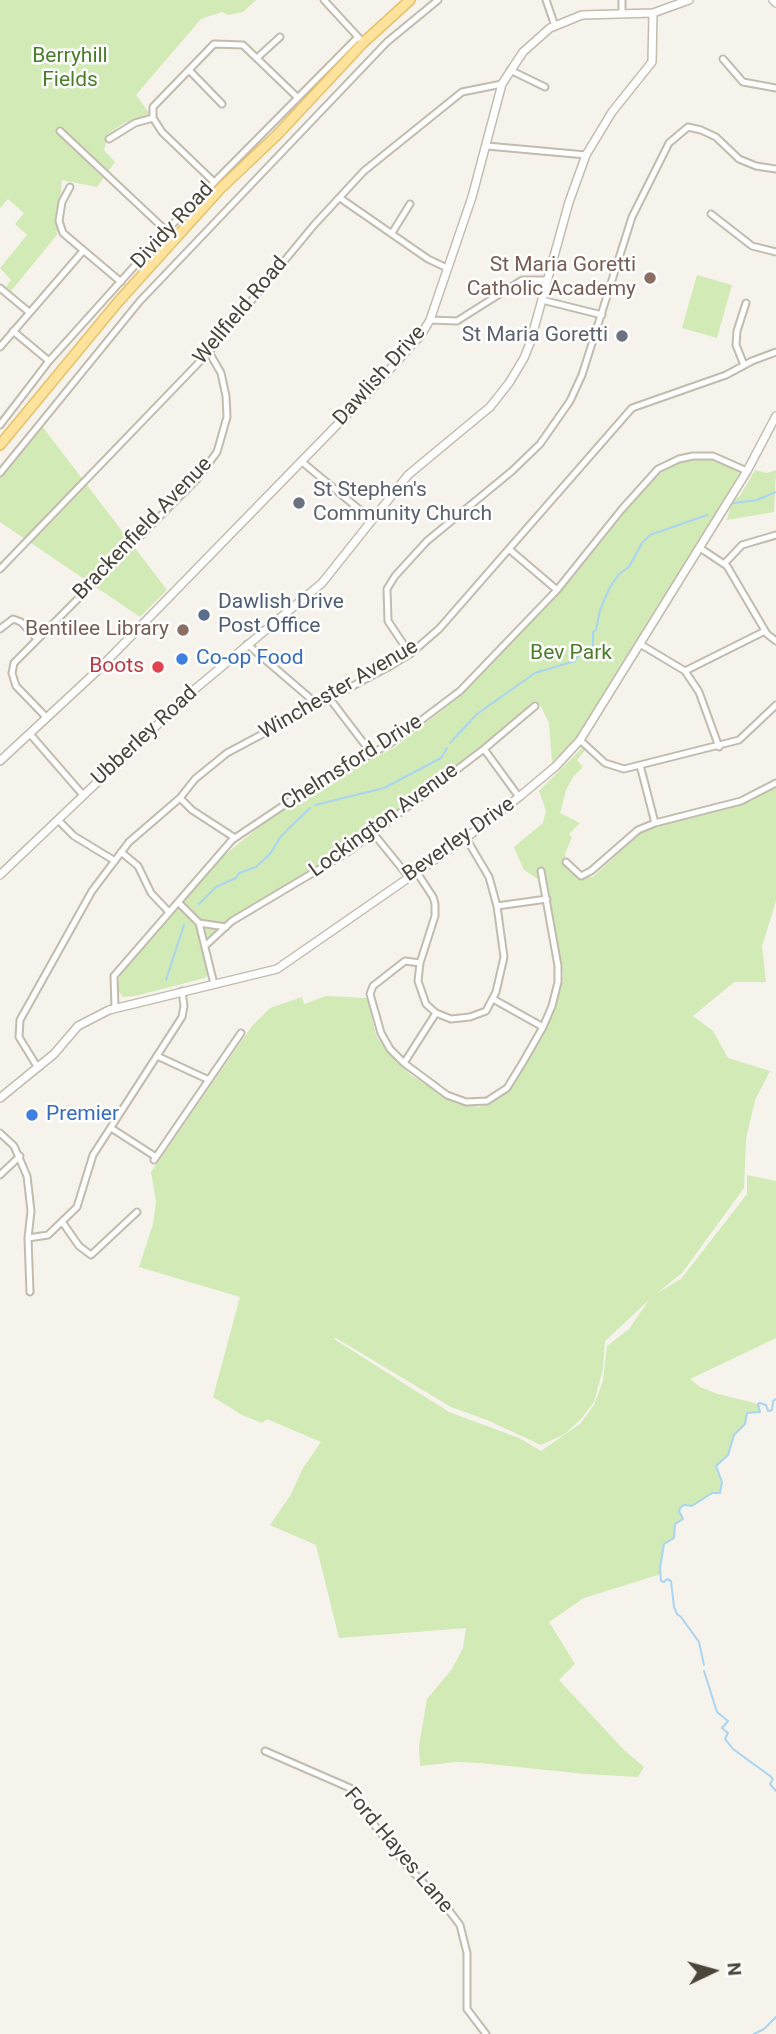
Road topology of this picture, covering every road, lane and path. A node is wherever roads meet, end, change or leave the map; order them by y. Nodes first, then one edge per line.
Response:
1 (324, 0) edge
2 (410, 0) edge
3 (438, 0) edge
4 (546, 0) edge
5 (622, 0) edge
6 (689, 0) edge
7 (622, 12) junction
8 (653, 13) junction
9 (555, 26) junction
10 (280, 37) dead end
11 (361, 40) junction
12 (257, 58) junction
13 (723, 59) dead end
14 (510, 69) junction
15 (190, 71) junction
16 (502, 85) junction
17 (545, 87) dead end
18 (776, 88) edge
19 (297, 97) junction
20 (222, 104) dead end
21 (153, 118) junction
22 (60, 131) dead end
23 (109, 139) dead end
24 (486, 146) junction
25 (586, 155) junction
26 (776, 169) edge
27 (217, 186) junction
28 (70, 187) dead end
29 (340, 198) junction
30 (233, 202) junction
31 (410, 204) dead end
32 (711, 214) dead end
33 (166, 231) junction
34 (392, 233) junction
35 (175, 239) junction
36 (83, 251) junction
37 (776, 252) edge
38 (447, 268) junction
39 (547, 280) junction
40 (121, 282) junction
41 (0, 288) edge
42 (542, 300) junction
43 (746, 303) dead end
44 (29, 312) junction
45 (602, 315) junction
46 (430, 320) junction
47 (13, 331) junction
48 (0, 348) edge
49 (209, 352) junction
50 (776, 352) edge
51 (49, 361) junction
52 (744, 365) junction
53 (776, 415) edge
54 (0, 425) edge
55 (0, 445) edge
56 (301, 461) junction
57 (747, 471) junction
58 (0, 473) edge
59 (372, 520) junction
60 (776, 535) edge
61 (700, 548) junction
62 (510, 550) junction
63 (725, 563) junction
64 (0, 569) edge
65 (557, 590) junction
66 (0, 629) edge
67 (765, 631) junction
68 (36, 638) junction
69 (776, 641) edge
70 (247, 644) junction
71 (640, 644) junction
72 (410, 654) junction
73 (685, 671) junction
74 (330, 699) junction
75 (318, 705) junction
76 (776, 705) edge
77 (535, 706) dead end
78 (47, 718) junction
79 (30, 734) junction
80 (580, 740) junction
81 (719, 747) junction
82 (484, 749) junction
83 (372, 754) junction
84 (0, 761) edge
85 (640, 765) junction
86 (776, 783) edge
87 (83, 795) junction
88 (519, 797) junction
89 (180, 798) junction
90 (58, 820) junction
91 (655, 823) junction
92 (373, 833) junction
93 (235, 838) junction
94 (466, 838) junction
95 (121, 852) junction
96 (115, 861) junction
97 (566, 862) dead end
98 (416, 871) junction
99 (541, 871) dead end
100 (0, 875) edge
101 (408, 876) junction
102 (547, 899) junction
103 (178, 902) junction
104 (497, 906) junction
105 (169, 912) junction
106 (199, 923) junction
107 (226, 927) junction
108 (206, 945) junction
109 (420, 962) junction
110 (214, 984) junction
111 (182, 991) junction
112 (493, 999) junction
113 (115, 1008) junction
114 (436, 1013) junction
115 (543, 1027) junction
116 (241, 1033) dead end
117 (157, 1056) junction
118 (404, 1063) junction
119 (38, 1068) junction
120 (209, 1080) junction
121 (0, 1098) edge
122 (111, 1128) junction
123 (0, 1133) edge
124 (20, 1156) junction
125 (0, 1175) edge
126 (137, 1212) dead end
127 (62, 1223) junction
128 (28, 1238) junction
129 (30, 1292) dead end
130 (265, 1751) dead end
131 (486, 2034) edge

1 - 11 street
2 - 11 main road, Dividy Road
3 - 30 street, Dividy Road
4 - 9 street
5 - 7 street
6 - 8 street, Dawlish Drive
7 - 8 street, Dawlish Drive
7 - 9 street, Dawlish Drive
8 - 25 street, Ubberley Road
9 - 14 street, Dawlish Drive
10 - 12 street
11 - 19 street, Dividy Road
11 - 27 main road, Dividy Road
12 - 15 street
12 - 19 street
13 - 18 street
14 - 16 street, Dawlish Drive
14 - 17 street
15 - 20 street
15 - 21 street
16 - 24 street, Dawlish Drive
16 - 29 street, Wellfield Road
19 - 27 street, Dividy Road
21 - 23 street
21 - 27 street
22 - 33 street
24 - 25 street
24 - 38 street, Dawlish Drive
25 - 39 street, Ubberley Road
26 - 45 street
27 - 30 street, Dividy Road
27 - 33 street, Dividy Road
27 - 35 main road, Dividy Road
28 - 36 street
29 - 34 street
29 - 49 street, Wellfield Road
30 - 58 street, Dividy Road
31 - 34 street
32 - 37 street
33 - 35 street
33 - 40 street, Dividy Road
34 - 38 street
35 - 55 main road, Dividy Road
36 - 40 street
36 - 44 street
38 - 46 street, Dawlish Drive
39 - 42 street, Ubberley Road
39 - 46 street
40 - 51 street, Dividy Road
41 - 44 street
42 - 45 street
42 - 59 street, Ubberley Road
43 - 52 street
44 - 47 street
45 - 72 street
46 - 56 street, Dawlish Drive
47 - 48 street
47 - 51 street
49 - 64 street, Wellfield Road
49 - 68 street, Brackenfield Avenue
50 - 52 street, Winchester Avenue
51 - 54 street, Dividy Road
52 - 62 street, Winchester Avenue
53 - 57 street, Beverley Drive
56 - 59 street
56 - 78 street, Dawlish Drive
57 - 61 street, Beverley Drive
57 - 65 street, Chelmsford Drive
59 - 70 street, Ubberley Road
60 - 63 street
61 - 63 street
61 - 71 street, Beverley Drive
62 - 65 street
62 - 72 street, Winchester Avenue
63 - 67 street
65 - 83 street, Chelmsford Drive
66 - 68 street
67 - 69 street
67 - 73 street
68 - 78 street, Brackenfield Avenue
70 - 75 street
70 - 87 street, Ubberley Road
71 - 73 street
71 - 80 street, Beverley Drive
72 - 74 street, Winchester Avenue
73 - 81 street
74 - 75 street, Winchester Avenue
74 - 83 street
75 - 89 street, Winchester Avenue
76 - 81 street
77 - 82 street, Lockington Avenue
78 - 79 street, Dawlish Drive
79 - 84 street, Dawlish Drive
79 - 87 street
80 - 85 street
80 - 88 street, Beverley Drive
81 - 85 street
82 - 88 street
82 - 92 street, Lockington Avenue
83 - 93 street, Chelmsford Drive
85 - 91 street
86 - 91 street
87 - 90 street, Ubberley Road
88 - 94 street, Beverley Drive
89 - 93 street
89 - 95 street, Winchester Avenue
90 - 96 street
90 - 100 street, Ubberley Road
91 - 97 street
92 - 101 street
92 - 107 street, Lockington Avenue
93 - 103 street, Chelmsford Drive
94 - 98 street, Beverley Drive
94 - 104 street
95 - 96 street, Winchester Avenue
95 - 105 street
96 - 119 street, Winchester Avenue
98 - 101 street, Beverley Drive
98 - 109 street
99 - 102 street
101 - 110 street, Beverley Drive
102 - 104 street
102 - 115 street
103 - 105 street, Chelmsford Drive
103 - 106 street
104 - 112 street
105 - 113 street, Chelmsford Drive
106 - 107 street
106 - 108 street
107 - 108 street, Lockington Avenue
108 - 110 street
109 - 114 street
109 - 118 street
110 - 111 street, Beverley Drive
111 - 113 street, Beverley Drive
111 - 117 street
112 - 114 street
112 - 115 street
113 - 119 street, Beverley Drive
114 - 118 street
115 - 118 street
116 - 120 street
117 - 120 street
117 - 122 street
119 - 121 street, Beverley Drive
120 - 122 street
122 - 127 street
123 - 124 street
124 - 125 street
124 - 128 street
126 - 127 street
127 - 128 street
128 - 129 street
130 - 131 street, Ford Hayes Lane

